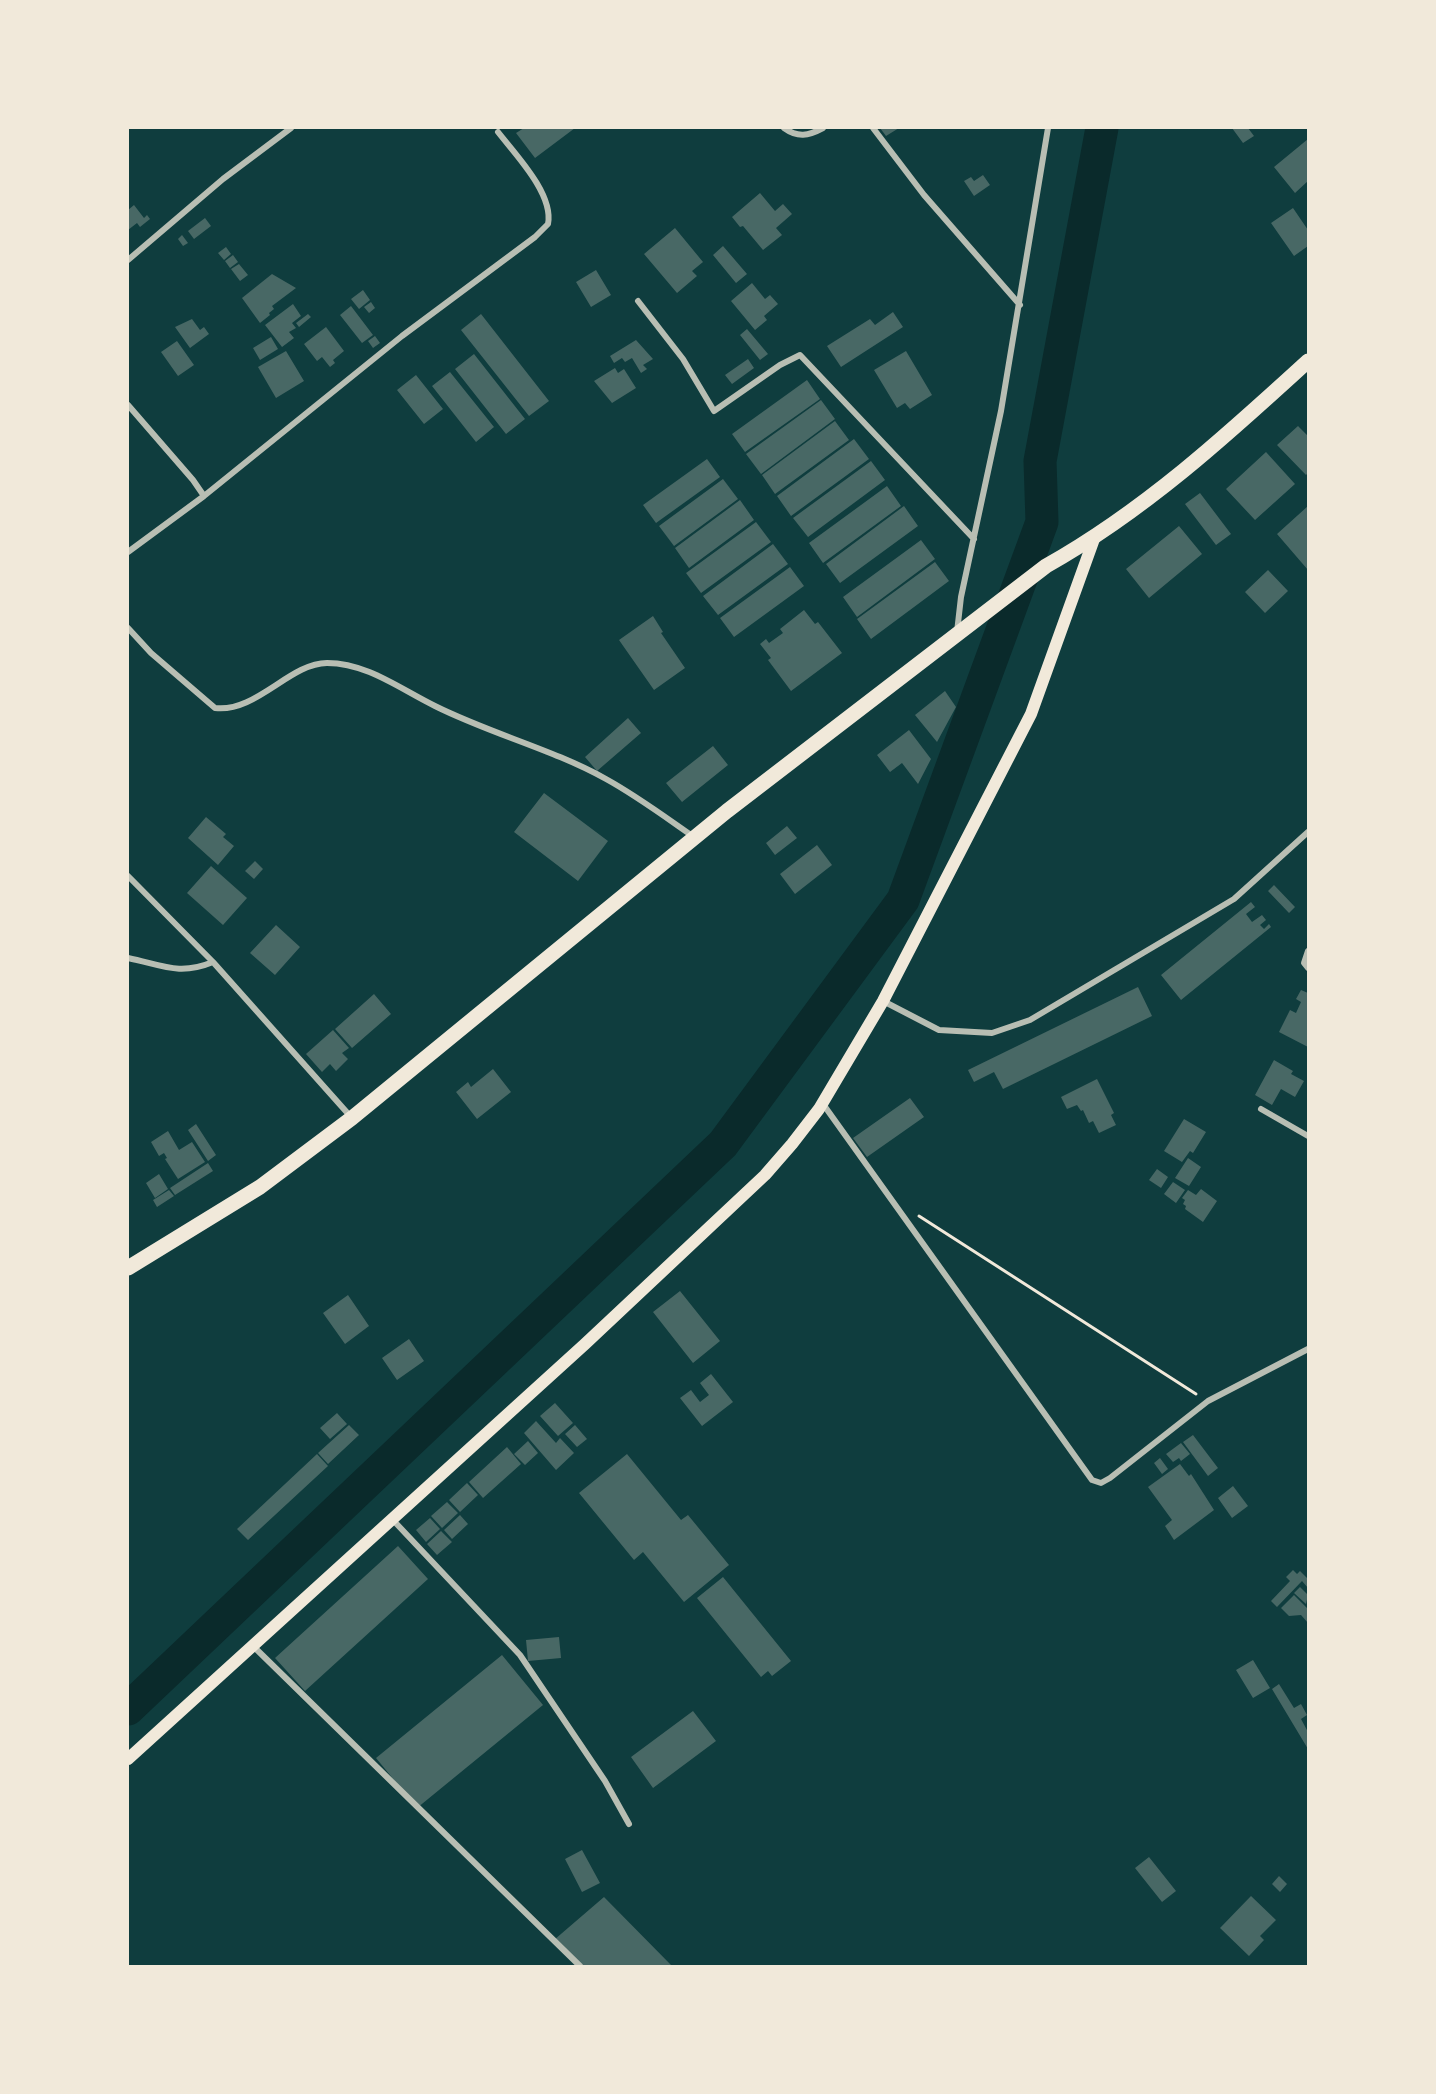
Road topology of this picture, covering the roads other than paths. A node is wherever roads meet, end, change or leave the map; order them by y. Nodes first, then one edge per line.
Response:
1 (291, 128) edge
2 (784, 128) edge
3 (823, 128) edge
4 (873, 128) edge
5 (1048, 128) edge
6 (498, 132) dead end
7 (128, 260) edge
8 (638, 301) dead end
9 (1020, 305) junction
10 (1308, 361) edge
11 (128, 405) edge
12 (204, 496) junction
13 (974, 539) junction
14 (1094, 539) junction
15 (128, 552) edge
16 (128, 628) edge
17 (956, 635) junction
18 (1308, 832) edge
19 (694, 837) junction
20 (128, 876) edge
21 (1308, 951) edge
22 (128, 958) edge
23 (213, 962) junction
24 (1308, 968) edge
25 (883, 1001) junction
26 (823, 1104) junction
27 (1261, 1109) dead end
28 (352, 1118) junction
29 (1308, 1136) edge
30 (128, 1268) edge
31 (1308, 1349) edge
32 (392, 1518) junction
33 (252, 1645) junction
34 (128, 1759) edge
35 (630, 1824) dead end
36 (580, 1966) edge

1 - 7 street
2 - 3 street
4 - 9 street
5 - 9 street
6 - 12 street
8 - 13 street
9 - 13 street
10 - 14 main road
11 - 12 street
12 - 15 street
13 - 17 street
14 - 17 main road
14 - 25 main road
16 - 19 street
17 - 19 main road
18 - 25 street
19 - 28 main road
20 - 23 street
21 - 24 street
22 - 23 street
23 - 28 street
25 - 26 main road
26 - 31 street
26 - 32 main road
27 - 29 street
28 - 30 main road
32 - 33 main road
32 - 35 street
33 - 34 main road
33 - 36 street

